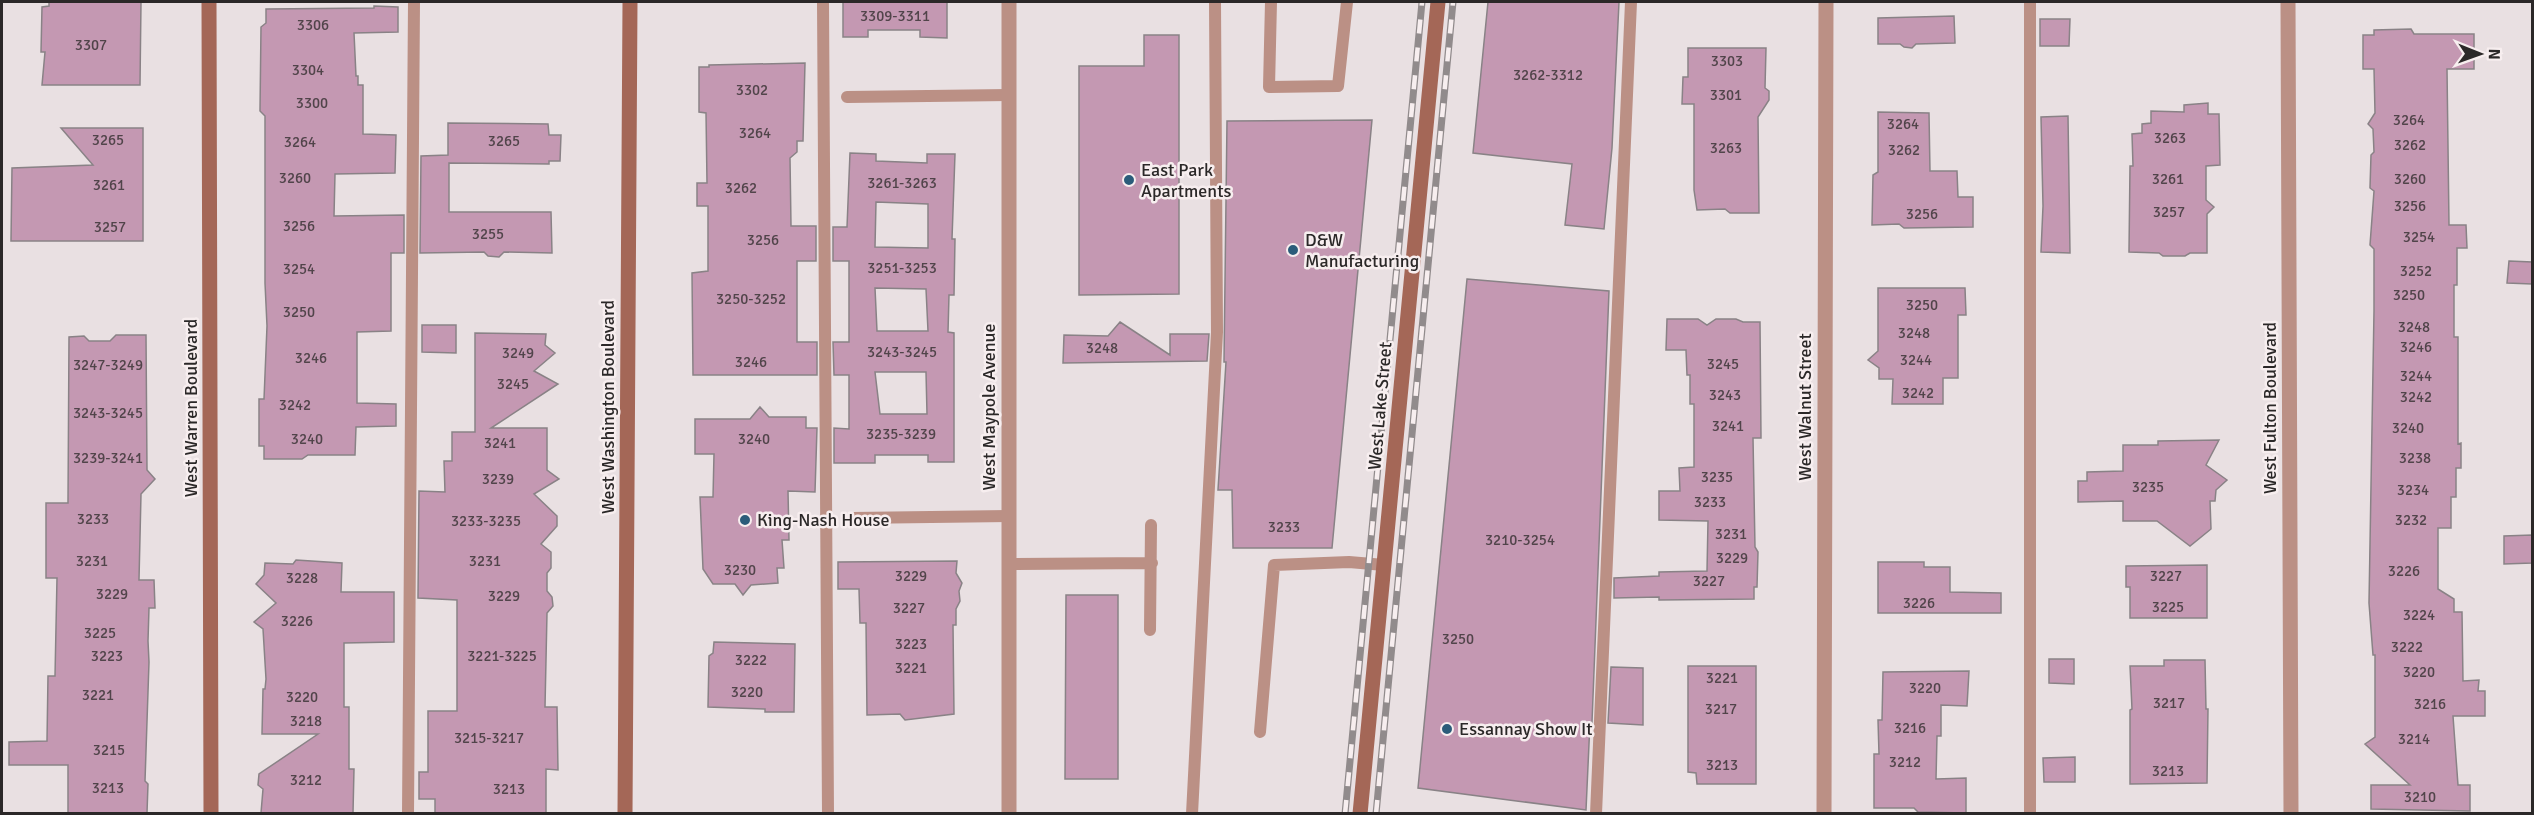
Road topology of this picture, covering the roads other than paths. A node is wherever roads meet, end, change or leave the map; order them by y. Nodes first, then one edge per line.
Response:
1 (209, 2) edge
2 (414, 2) edge
3 (630, 2) edge
4 (823, 2) edge
5 (1009, 2) edge
6 (1215, 2) edge
7 (1270, 2) edge
8 (1347, 2) edge
9 (1438, 2) edge
10 (1631, 2) edge
11 (1826, 2) edge
12 (2030, 2) edge
13 (2288, 2) edge
14 (1009, 95) junction
15 (847, 96) dead end
16 (1009, 516) junction
17 (853, 518) dead end
18 (1151, 525) dead end
19 (1152, 563) junction
20 (1009, 564) junction
21 (1384, 565) junction
22 (1150, 630) dead end
23 (1260, 732) dead end
24 (211, 813) edge
25 (408, 813) edge
26 (625, 813) edge
27 (828, 813) edge
28 (1009, 813) edge
29 (1192, 813) edge
30 (1360, 813) edge
31 (1596, 813) edge
32 (1824, 813) edge
33 (2030, 813) edge
34 (2291, 813) edge

1 - 24 street, West Warren Boulevard
2 - 25 lane
3 - 26 street, West Washington Boulevard
4 - 27 lane
5 - 14 street, West Maypole Avenue
6 - 29 lane
7 - 8 lane
9 - 21 street, West Lake Street
10 - 31 lane
11 - 32 street, West Walnut Street
12 - 33 lane
13 - 34 street, West Fulton Boulevard
14 - 15 lane
14 - 16 street, West Maypole Avenue
16 - 17 lane
16 - 20 street, West Maypole Avenue
18 - 19 lane
19 - 20 lane
19 - 22 lane
20 - 28 street, West Maypole Avenue
21 - 23 lane
21 - 30 street, West Lake Street

